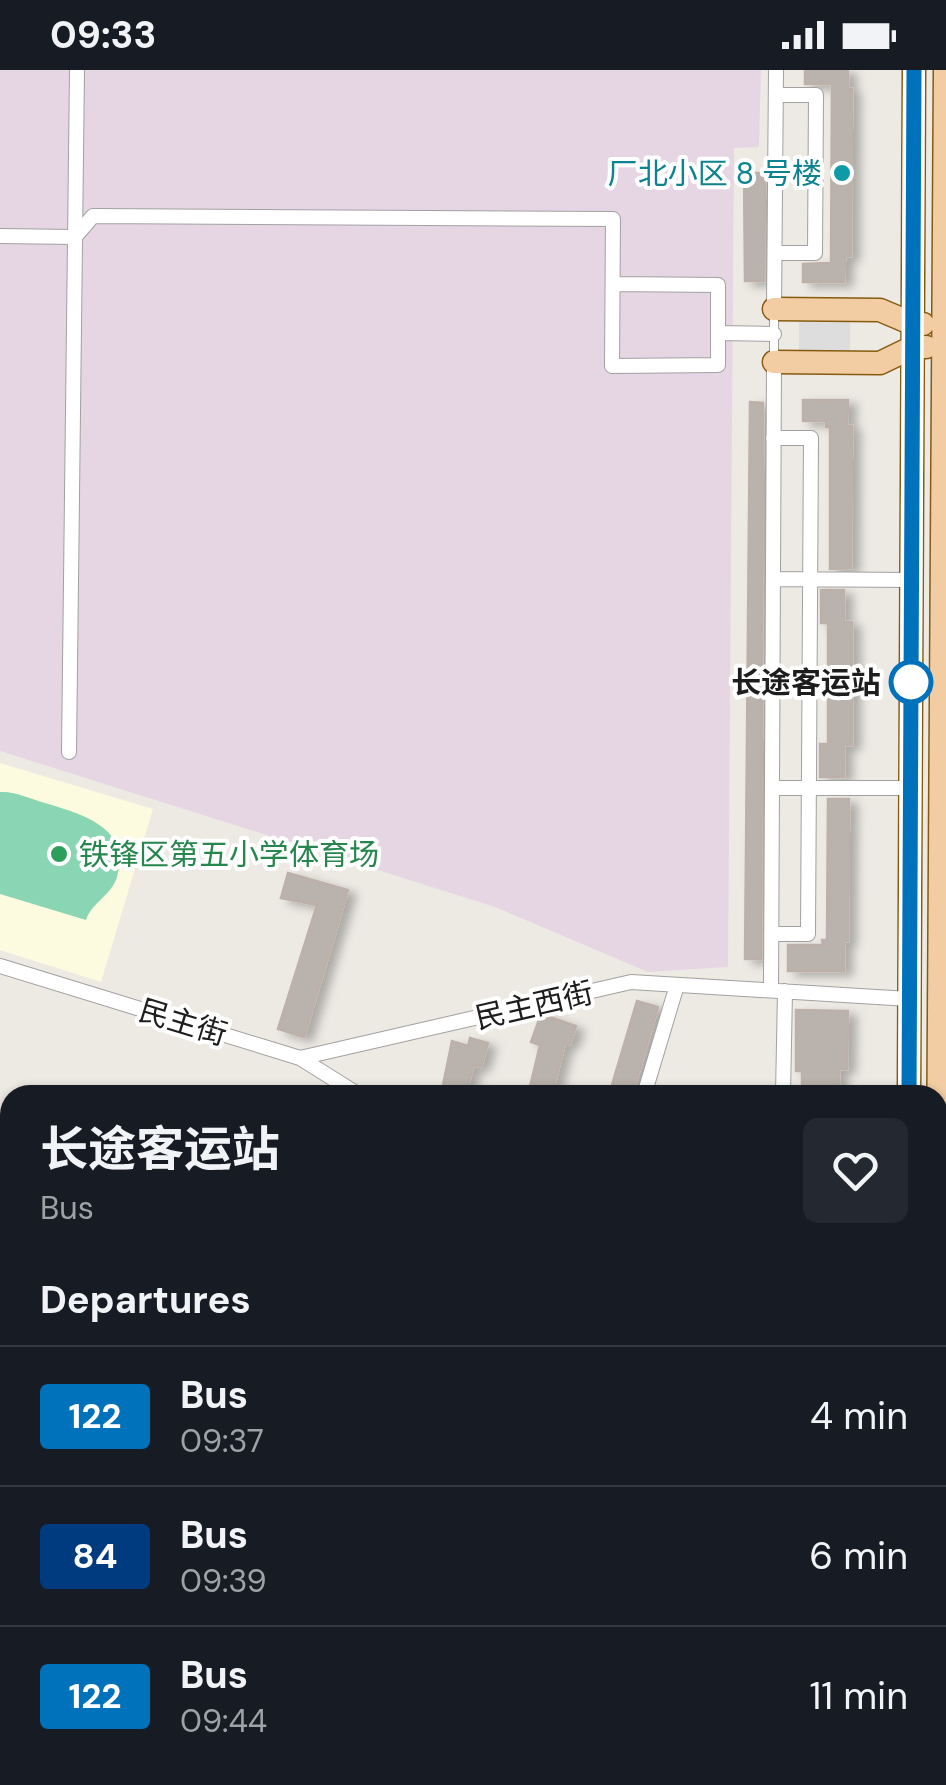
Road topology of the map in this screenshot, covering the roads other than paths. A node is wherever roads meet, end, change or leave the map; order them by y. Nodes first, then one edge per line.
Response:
1 (77, 70) edge
2 (776, 70) edge
3 (914, 70) edge
4 (946, 70) edge
5 (776, 95) junction
6 (945, 146) edge
7 (0, 236) edge
8 (75, 237) junction
9 (775, 252) junction
10 (612, 284) junction
11 (774, 309) junction
12 (718, 333) junction
13 (774, 334) junction
14 (913, 335) junction
15 (945, 335) edge
16 (774, 362) junction
17 (774, 438) junction
18 (772, 578) junction
19 (810, 579) junction
20 (912, 580) junction
21 (944, 581) edge
22 (68, 752) dead end
23 (772, 788) junction
24 (809, 788) junction
25 (910, 788) junction
26 (943, 865) edge
27 (771, 934) junction
28 (0, 966) edge
29 (677, 985) junction
30 (778, 991) junction
31 (910, 999) junction
32 (784, 1056) junction
33 (300, 1058) junction
34 (942, 1059) edge
35 (343, 1085) edge
36 (647, 1085) edge
37 (774, 1085) edge
38 (783, 1085) edge
39 (909, 1085) edge
40 (941, 1085) edge

1 - 8 street
2 - 5 street
3 - 14 main road
4 - 6 main road
5 - 9 street
5 - 9 street
6 - 15 main road
7 - 8 street
8 - 10 street
8 - 22 street
9 - 11 street
10 - 12 street
10 - 12 street
11 - 13 lane
11 - 14 main road
12 - 13 street
13 - 16 lane
14 - 15 main road
14 - 16 main road
14 - 20 main road
15 - 21 main road
16 - 17 street
17 - 18 street
17 - 19 street
18 - 19 street
18 - 23 street
19 - 20 street
19 - 24 street
20 - 25 main road
21 - 26 main road
23 - 24 street
23 - 27 street
24 - 25 street
24 - 27 street
25 - 31 main road
26 - 34 main road
27 - 30 street
28 - 33 street, 民主街
29 - 30 street, 民主西街
29 - 33 street, 民主西街
29 - 36 street
30 - 31 street, 民主西街
30 - 32 street
31 - 39 main road
32 - 37 street
32 - 38 street
33 - 35 street, 民主街
34 - 40 main road

